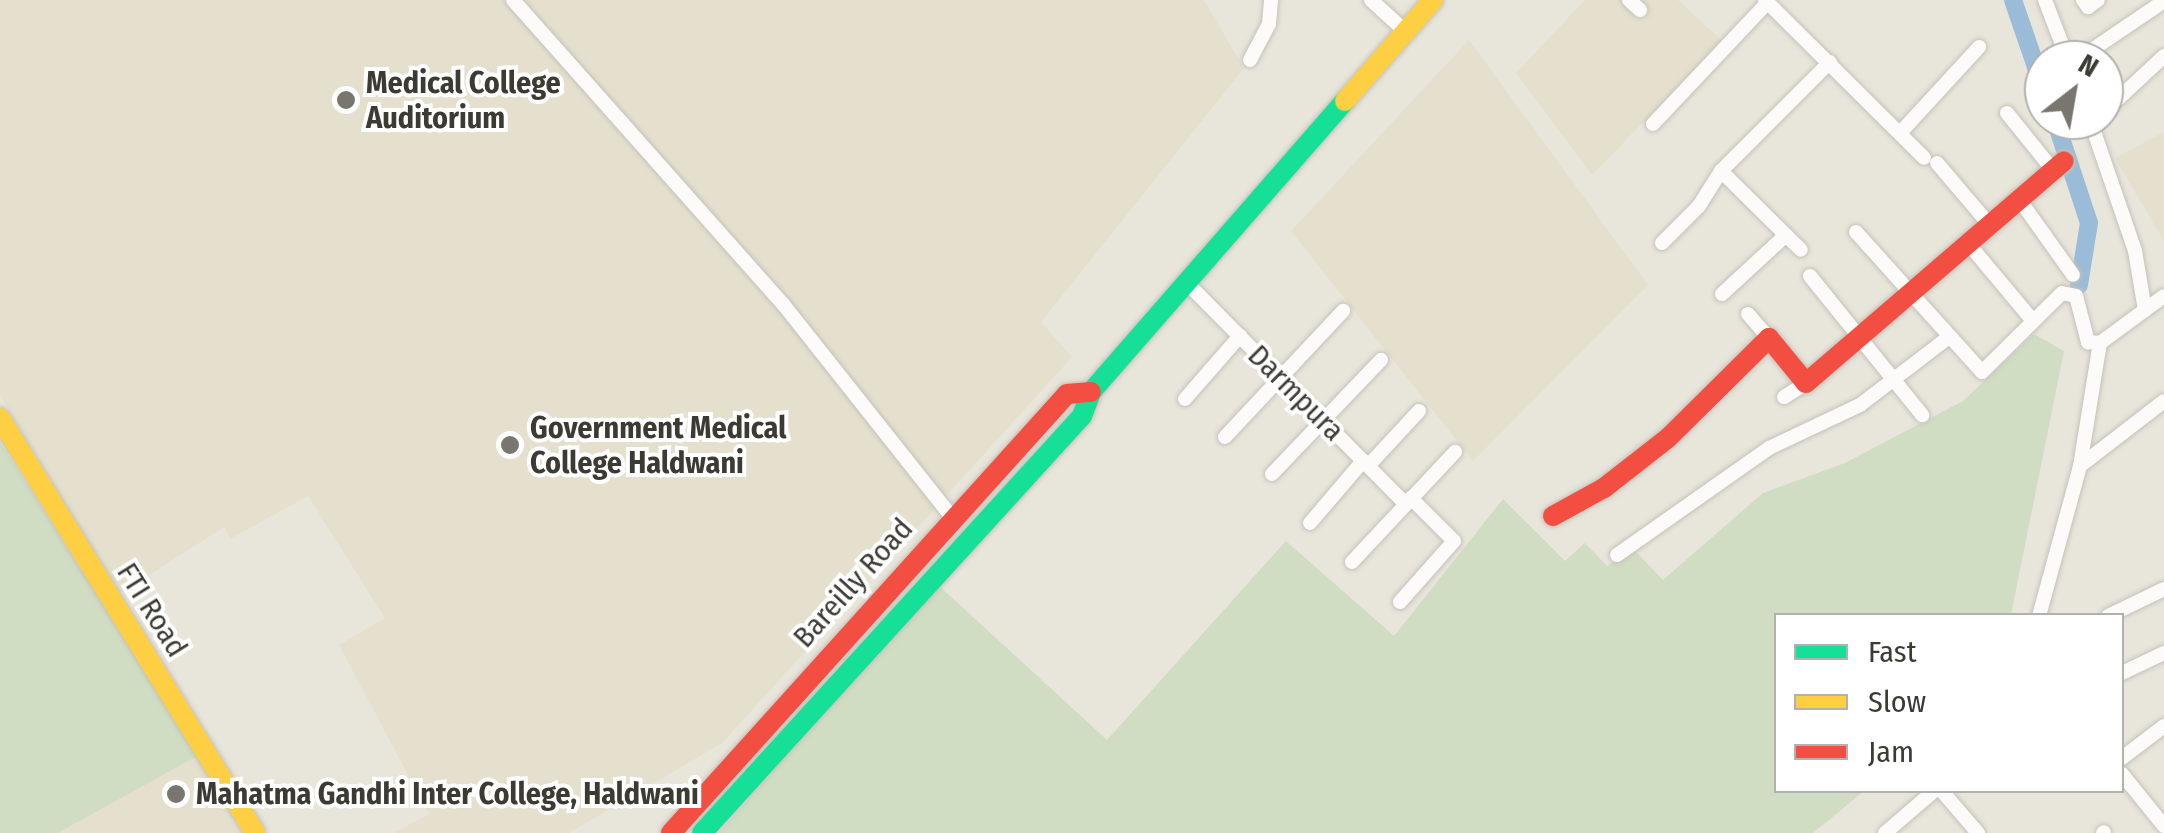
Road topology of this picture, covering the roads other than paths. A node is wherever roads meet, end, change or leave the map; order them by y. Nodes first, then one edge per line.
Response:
1 (513, 0) edge
2 (1271, 0) edge
3 (1371, 0) edge
4 (1433, 0) edge
5 (2044, 0) edge
6 (2083, 0) edge
7 (2098, 0) edge
8 (2133, 0) edge
9 (1766, 1) edge
10 (2164, 1) edge
11 (2143, 16) junction
12 (1405, 31) junction
13 (2060, 40) edge
14 (2106, 40) edge
15 (1979, 47) dead end
16 (2164, 56) edge
17 (1250, 60) dead end
18 (1830, 62) junction
19 (2124, 93) edge
20 (2007, 113) dead end
21 (1654, 124) dead end
22 (1900, 134) junction
23 (2097, 140) edge
24 (2059, 166) joint
25 (1721, 171) junction
26 (2019, 199) junction
27 (1989, 224) junction
28 (1856, 232) dead end
29 (1786, 235) junction
30 (1967, 242) junction
31 (1662, 244) dead end
32 (1801, 250) dead end
33 (2073, 275) dead end
34 (1810, 276) dead end
35 (1187, 283) junction
36 (1722, 294) dead end
37 (1910, 294) junction
38 (2164, 296) edge
39 (1344, 310) dead end
40 (2145, 310) junction
41 (1748, 314) dead end
42 (2033, 321) junction
43 (1240, 336) junction
44 (1949, 337) junction
45 (1769, 338) junction
46 (1858, 338) junction
47 (2100, 343) junction
48 (1380, 360) dead end
49 (1280, 376) junction
50 (1894, 381) junction
51 (1806, 384) junction
52 (1091, 392) junction
53 (1784, 397) dead end
54 (1185, 399) dead end
55 (2164, 402) edge
56 (1419, 412) dead end
57 (1922, 416) dead end
58 (0, 418) edge
59 (1322, 419) junction
60 (1224, 437) dead end
61 (1455, 452) dead end
62 (1366, 464) junction
63 (2080, 466) junction
64 (1272, 474) dead end
65 (1408, 501) junction
66 (1552, 516) dead end
67 (952, 517) junction
68 (1310, 523) dead end
69 (970, 534) junction
70 (1617, 556) dead end
71 (1352, 562) dead end
72 (2164, 589) edge
73 (1400, 602) dead end
74 (2040, 613) edge
75 (2114, 613) edge
76 (2164, 653) edge
77 (2124, 673) edge
78 (2164, 726) edge
79 (2124, 756) edge
80 (2124, 776) edge
81 (1934, 793) edge
82 (1941, 793) edge
83 (2164, 826) edge
84 (255, 833) edge
85 (672, 833) edge
86 (702, 833) edge
87 (1884, 833) edge
88 (1978, 833) edge

1 - 67 street
2 - 17 street
3 - 12 street
4 - 12 main road, Bareilly Road
5 - 13 street
6 - 7 street
8 - 11 street
9 - 18 street
9 - 21 street
10 - 11 street
11 - 14 street
12 - 35 main road, Bareilly Road
15 - 22 street
16 - 19 street
18 - 22 street
18 - 25 street
20 - 24 street
22 - 27 street
23 - 40 street
24 - 26 main road
25 - 29 street
25 - 31 street
26 - 27 main road
26 - 33 street
27 - 30 main road
28 - 37 street
29 - 32 street
29 - 36 street
30 - 37 main road
30 - 42 street
34 - 46 street
35 - 43 street, Darmpura
35 - 52 main road, Bareilly Road
37 - 44 street
37 - 46 main road
38 - 40 street
39 - 49 street
40 - 47 street
41 - 45 street
42 - 44 street
42 - 47 street
43 - 49 street, Darmpura
43 - 54 street
44 - 50 street
45 - 51 main road
45 - 66 main road
46 - 50 street
46 - 51 main road
47 - 63 street
48 - 59 street
49 - 59 street, Darmpura
49 - 60 street
50 - 57 street
50 - 70 street
51 - 53 street
52 - 67 main road, Bareilly Road
52 - 69 main road, Bareilly Road
55 - 63 street
56 - 62 street
58 - 84 main road, FTI Road
59 - 62 street, Darmpura
59 - 64 street
61 - 65 street
62 - 65 street, Darmpura
62 - 68 street
63 - 74 street
65 - 71 street
65 - 73 street, Darmpura
67 - 69 main road
67 - 85 main road, Bareilly Road
69 - 86 main road, Bareilly Road
72 - 75 street
76 - 77 street
78 - 79 street
80 - 83 street
81 - 87 street
82 - 88 street

